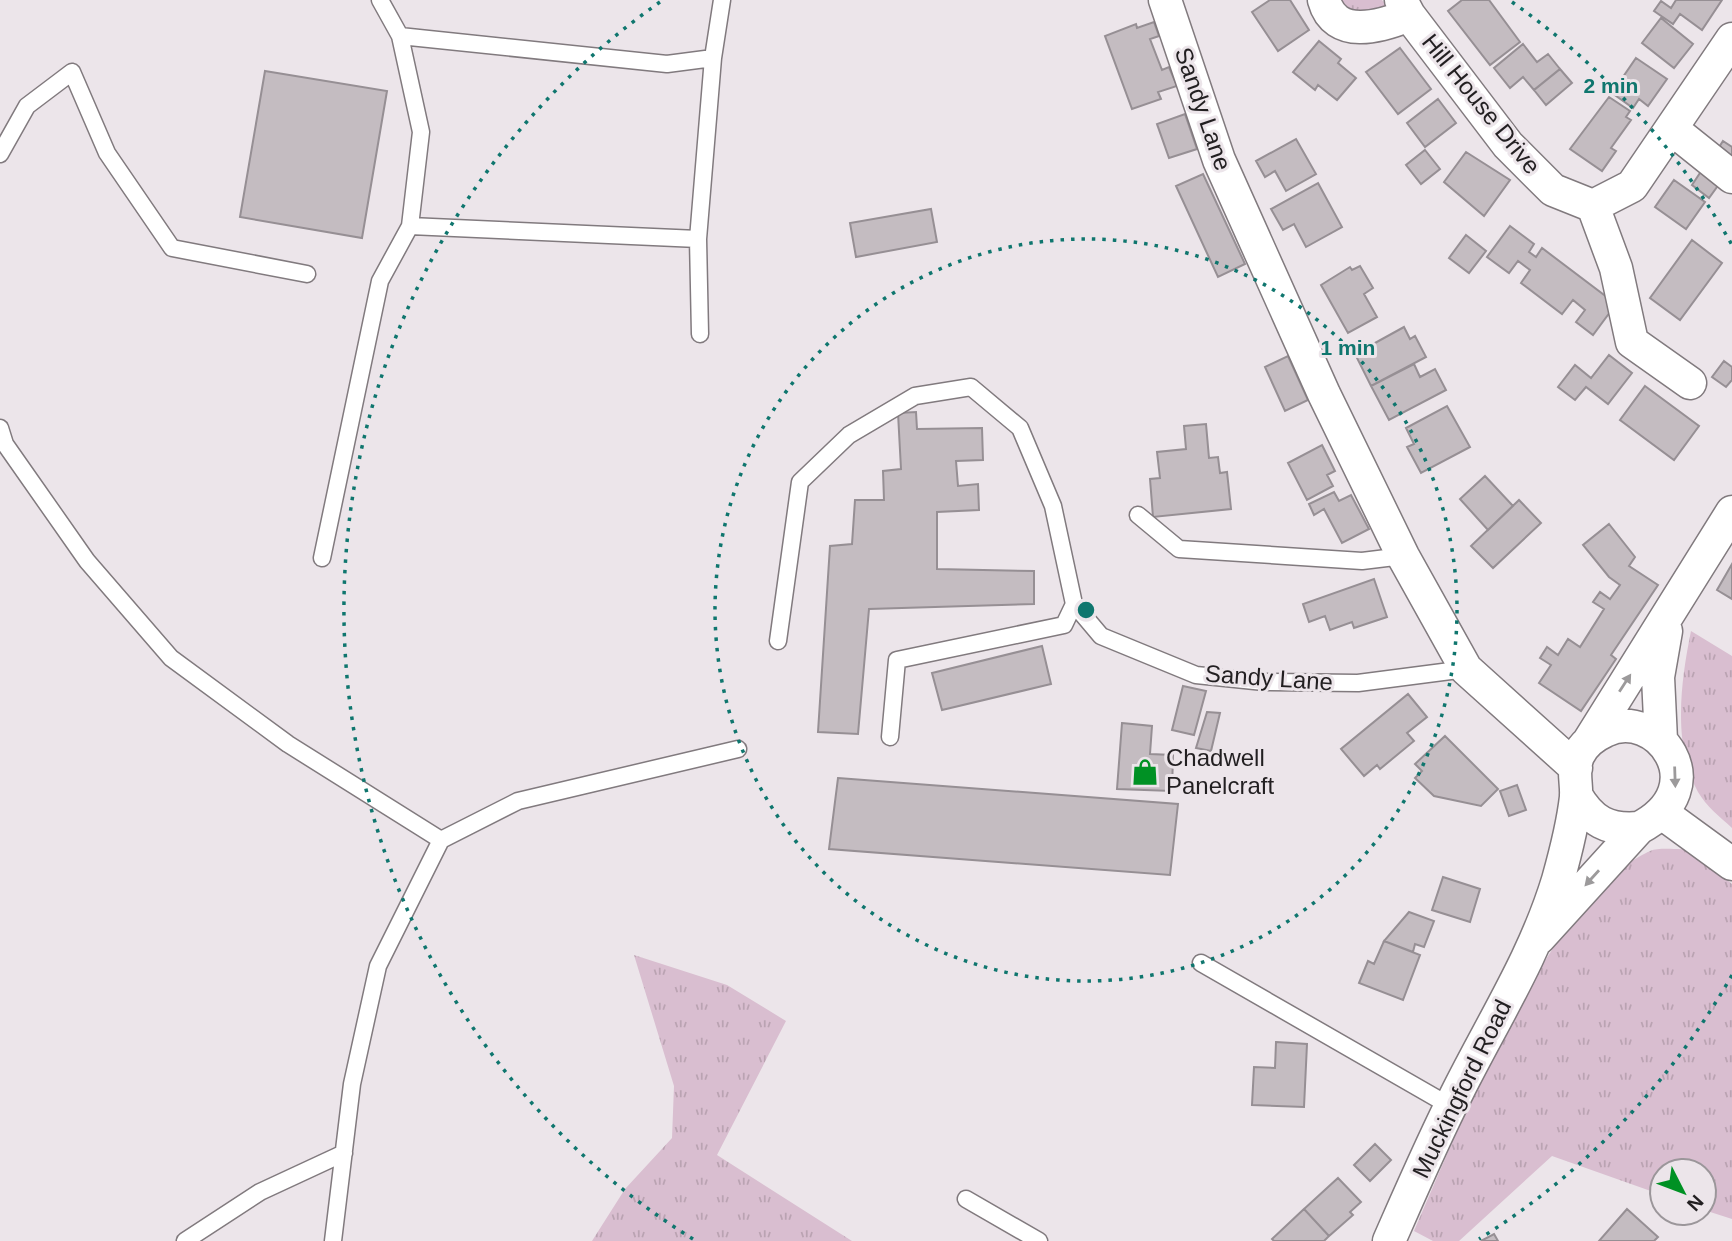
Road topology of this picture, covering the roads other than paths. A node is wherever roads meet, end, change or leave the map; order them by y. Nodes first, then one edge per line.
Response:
1 (380, 0) edge
2 (722, 0) edge
3 (1165, 0) edge
4 (1324, 0) edge
5 (1405, 8) edge
6 (400, 36) junction
7 (1732, 40) edge
8 (713, 58) junction
9 (1672, 129) junction
10 (0, 153) edge
11 (1732, 177) edge
12 (1593, 206) junction
13 (411, 226) junction
14 (698, 239) junction
15 (307, 274) dead end
16 (700, 334) dead end
17 (1690, 383) dead end
18 (0, 428) edge
19 (1732, 512) edge
20 (1138, 515) dead end
21 (1404, 556) junction
22 (322, 558) dead end
23 (1074, 604) junction
24 (1669, 616) junction
25 (778, 641) dead end
26 (1466, 668) junction
27 (890, 737) dead end
28 (1661, 740) junction
29 (738, 749) dead end
30 (1580, 768) junction
31 (1651, 821) junction
32 (441, 840) junction
33 (1732, 864) edge
34 (1539, 938) junction
35 (1201, 963) dead end
36 (1451, 1106) junction
37 (344, 1153) junction
38 (966, 1199) dead end
39 (1392, 1240) edge
40 (186, 1241) edge
41 (333, 1241) edge
42 (1039, 1241) edge

1 - 6 lane
2 - 8 lane
3 - 21 street, Sandy Lane
4 - 5 street, Hill House Drive
5 - 12 street, Hill House Drive
6 - 8 lane
6 - 13 lane
7 - 9 street
8 - 14 lane
9 - 11 street
9 - 12 street
10 - 15 lane
12 - 17 street
13 - 14 lane
13 - 22 lane
14 - 16 lane
18 - 32 lane
19 - 24 street
20 - 21 lane
21 - 26 street, Sandy Lane
23 - 25 lane, Sandy Lane
23 - 26 lane, Sandy Lane
23 - 27 lane
24 - 28 street
30 -> 24 street
26 - 30 street, Sandy Lane
28 - 30 street
28 -> 31 street, Muckingford Road
29 - 32 lane
30 - 31 street
30 - 34 street, Muckingford Road
31 - 33 street
31 -> 34 street, Muckingford Road
32 - 37 lane
34 - 36 street, Muckingford Road
35 - 36 lane
36 - 39 street, Muckingford Road
37 - 40 lane
37 - 41 lane
38 - 42 lane

